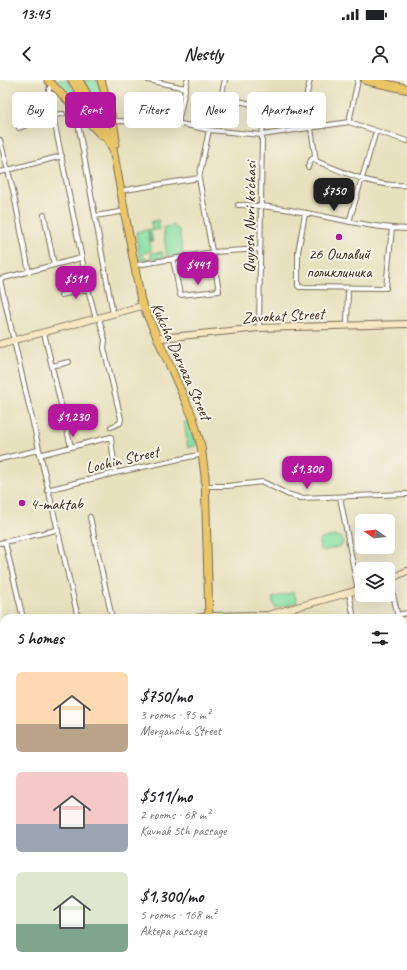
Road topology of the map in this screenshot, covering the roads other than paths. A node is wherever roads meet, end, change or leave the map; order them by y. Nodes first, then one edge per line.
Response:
1 (72, 80) edge
2 (79, 80) edge
3 (101, 80) edge
4 (148, 80) edge
5 (187, 80) edge
6 (225, 80) edge
7 (310, 80) edge
8 (358, 80) edge
9 (366, 80) edge
10 (50, 82) edge
11 (185, 88) junction
12 (407, 89) edge
13 (49, 92) edge
14 (105, 92) edge
15 (307, 92) edge
16 (65, 98) edge
17 (183, 98) edge
18 (247, 103) edge
19 (63, 114) dead end
20 (57, 115) edge
21 (349, 122) junction
22 (183, 124) edge
23 (56, 128) edge
24 (80, 128) edge
25 (94, 128) edge
26 (114, 128) edge
27 (263, 128) edge
28 (311, 129) junction
29 (209, 130) junction
30 (376, 131) junction
31 (262, 135) junction
32 (0, 140) edge
33 (407, 141) edge
34 (112, 145) junction
35 (118, 150) junction
36 (62, 156) junction
37 (314, 158) junction
38 (308, 167) dead end
39 (8, 170) junction
40 (0, 172) edge
41 (199, 178) junction
42 (362, 178) junction
43 (407, 185) edge
44 (123, 190) junction
45 (238, 205) dead end
46 (261, 205) junction
47 (126, 211) junction
48 (305, 214) junction
49 (44, 215) dead end
50 (95, 216) junction
51 (349, 222) junction
52 (392, 228) junction
53 (407, 229) edge
54 (260, 248) junction
55 (213, 252) junction
56 (81, 258) junction
57 (173, 259) junction
58 (54, 265) junction
59 (136, 266) junction
60 (29, 272) junction
61 (0, 279) edge
62 (348, 288) junction
63 (88, 289) junction
64 (61, 295) dead end
65 (144, 306) junction
66 (113, 314) junction
67 (98, 318) junction
68 (407, 324) edge
69 (348, 325) junction
70 (260, 328) junction
71 (44, 333) junction
72 (159, 338) junction
73 (13, 341) junction
74 (0, 344) edge
75 (69, 362) dead end
76 (52, 366) junction
77 (111, 427) dead end
78 (71, 447) junction
79 (38, 450) junction
80 (205, 453) junction
81 (39, 455) junction
82 (0, 458) edge
83 (115, 473) junction
84 (208, 486) junction
85 (47, 490) junction
86 (407, 494) edge
87 (340, 497) junction
88 (90, 517) dead end
89 (56, 530) junction
90 (2, 543) edge
91 (355, 567) edge
92 (407, 571) edge
93 (395, 577) edge
94 (355, 591) edge
95 (349, 593) junction
96 (394, 602) edge
97 (22, 614) edge
98 (77, 614) edge
99 (111, 614) edge
100 (210, 614) edge
101 (284, 614) edge
102 (353, 614) edge
103 (397, 614) edge

1 - 34 main road, Kukcha Darvaza Street
2 - 35 main road, Kukcha Darvaza Street
3 - 14 main road
4 - 11 street
5 - 11 street
6 - 18 street
7 - 15 street
8 - 21 street
9 - 12 highway
10 - 13 street
10 - 16 main road
11 - 17 street
19 - 20 street
21 - 28 street
21 - 30 street
22 - 29 street
23 - 36 street
24 - 50 street
25 - 34 main road
26 - 35 main road
27 - 31 street, Quyosh Nuri ko'chasi
28 - 31 street
28 - 37 street
29 - 31 street
29 - 41 street
30 - 33 street
30 - 42 street
31 - 46 street, Quyosh Nuri ko'chasi
32 - 39 street
34 - 44 main road, Kukcha Darvaza Street
35 - 44 main road, Kukcha Darvaza Street
36 - 39 street
36 - 56 street
37 - 38 street
37 - 42 street
39 - 40 street
39 - 60 street
41 - 44 street
41 - 55 street
42 - 43 street
42 - 51 street
44 - 47 main road, Kukcha Darvaza Street
45 - 46 street
46 - 48 street
46 - 54 street, Quyosh Nuri ko'chasi
47 - 50 street
47 - 59 main road, Kukcha Darvaza Street
48 - 51 street
48 - 62 street
49 - 58 street
50 - 66 street
51 - 52 street
52 - 53 street
52 - 62 street
54 - 55 street
54 - 70 street, Quyosh Nuri ko'chasi
55 - 57 street
55 - 57 street
56 - 58 street
56 - 63 street
57 - 59 street
58 - 60 street
59 - 65 main road, Kukcha Darvaza Street
60 - 61 street
61 - 73 street
62 - 69 street
63 - 64 street
63 - 67 street
65 - 66 street
65 - 72 main road, Kukcha Darvaza Street
66 - 67 street
67 - 71 street
67 - 77 street
68 - 69 street, Zavokat Street
69 - 70 street, Zavokat Street
70 - 72 street, Zavokat Street
71 - 73 street
71 - 76 street
72 - 80 main road, Kukcha Darvaza Street
73 - 74 street
73 - 79 street
75 - 76 street
76 - 78 street
78 - 81 street
78 - 83 street
79 - 81 street
79 - 82 street
80 - 83 street, Lochin Street
80 - 84 main road, Kukcha Darvaza Street
81 - 85 street
83 - 85 street, Lochin Street
84 - 87 street
84 - 100 main road, Kukcha Darvaza Street
85 - 89 street
86 - 87 street
87 - 91 street
88 - 99 street
89 - 90 street
89 - 98 street
90 - 97 street
92 - 93 street
94 - 95 street
95 - 101 street
95 - 102 street
96 - 103 street

